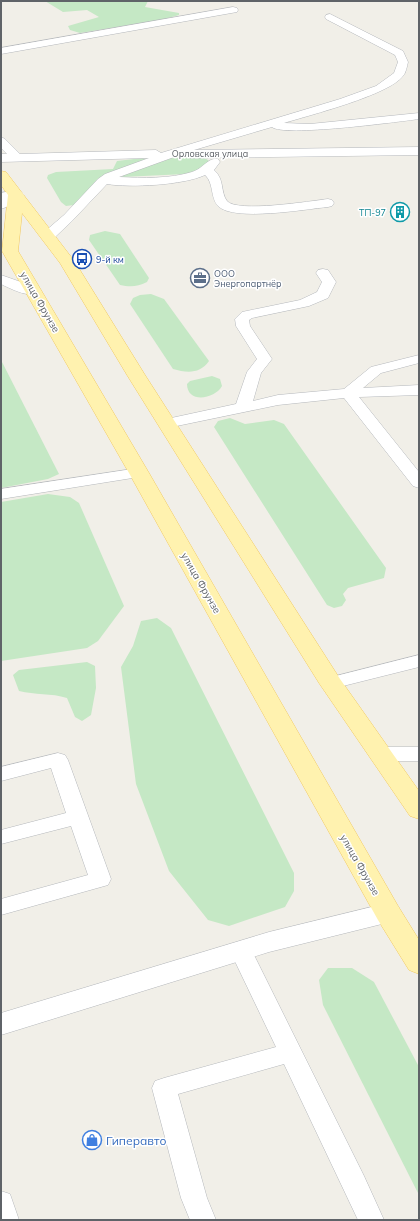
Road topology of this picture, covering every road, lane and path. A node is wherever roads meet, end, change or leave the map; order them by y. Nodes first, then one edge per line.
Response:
1 (233, 10) dead end
2 (330, 17) dead end
3 (1, 51) edge
4 (419, 116) edge
5 (264, 125) junction
6 (1, 141) edge
7 (419, 151) edge
8 (173, 154) junction
9 (213, 154) junction
10 (16, 157) junction
11 (1, 158) edge
12 (206, 170) junction
13 (1, 175) edge
14 (102, 182) junction
15 (9, 196) edge
16 (328, 203) dead end
17 (1, 205) edge
18 (48, 236) junction
19 (323, 273) dead end
20 (2, 280) edge
21 (33, 291) junction
22 (419, 359) edge
23 (419, 390) edge
24 (348, 393) junction
25 (243, 407) junction
26 (167, 423) junction
27 (139, 473) junction
28 (419, 483) edge
29 (1, 494) edge
30 (419, 661) edge
31 (331, 683) junction
32 (382, 754) junction
33 (419, 754) edge
34 (1, 774) edge
35 (419, 810) edge
36 (78, 817) junction
37 (1, 837) edge
38 (1, 907) edge
39 (388, 913) junction
40 (241, 951) junction
41 (419, 963) edge
42 (1, 1024) edge
43 (291, 1053) junction
44 (1, 1202) edge
45 (6, 1220) edge
46 (203, 1220) edge
47 (371, 1220) edge

1 - 3 lane
2 - 5 lane
4 - 5 lane
5 - 8 lane
6 - 10 lane
7 - 9 lane, Орловская улица
8 - 9 lane, Орловская улица
8 - 10 lane, Орловская улица
8 - 14 lane
9 - 12 lane
10 - 11 lane, Орловская улица
12 - 14 lane
12 - 16 lane
13 - 15 main road
14 - 18 lane
15 - 17 lane
15 - 18 main road
15 - 21 main road, улица Фрунзе
18 - 26 main road
19 - 25 lane
20 - 21 lane
21 - 27 main road, улица Фрунзе
22 - 24 lane
23 - 24 lane
24 - 25 lane
24 - 28 lane
25 - 26 lane
26 - 31 main road
27 - 29 lane
27 - 39 main road, улица Фрунзе
30 - 31 lane
31 - 32 main road
32 - 33 lane
32 - 35 main road
34 - 36 lane
36 - 37 lane
36 - 38 lane
39 - 40 street
39 - 41 main road, улица Фрунзе
40 - 42 street
40 - 43 lane
43 - 46 lane
43 - 47 lane
44 - 45 lane

